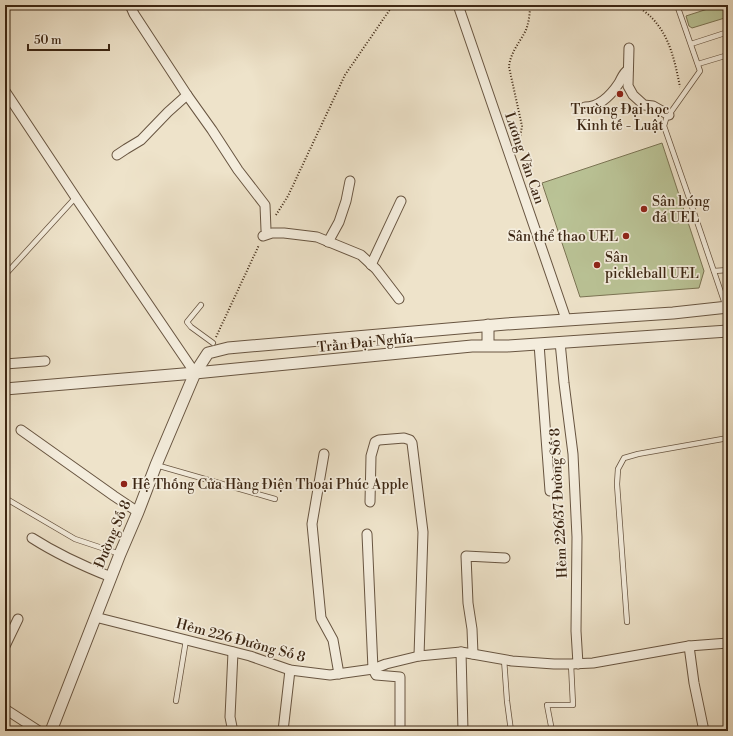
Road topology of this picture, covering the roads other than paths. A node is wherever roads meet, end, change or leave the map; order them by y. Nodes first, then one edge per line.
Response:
1 (130, 5) edge
2 (458, 5) edge
3 (677, 5) edge
4 (728, 32) edge
5 (691, 44) junction
6 (629, 48) dead end
7 (728, 55) edge
8 (698, 64) junction
9 (628, 70) junction
10 (5, 91) edge
11 (187, 95) junction
12 (585, 107) dead end
13 (669, 115) junction
14 (117, 155) dead end
15 (350, 181) dead end
16 (76, 197) junction
17 (401, 201) dead end
18 (328, 242) junction
19 (371, 265) junction
20 (728, 270) edge
21 (714, 271) junction
22 (5, 275) edge
23 (399, 299) dead end
24 (201, 305) dead end
25 (727, 311) edge
26 (566, 320) junction
27 (488, 325) junction
28 (728, 331) edge
29 (560, 342) junction
30 (539, 344) junction
31 (488, 345) junction
32 (210, 348) junction
33 (45, 361) dead end
34 (5, 364) edge
35 (195, 373) junction
36 (5, 389) edge
37 (21, 430) dead end
38 (728, 438) edge
39 (324, 454) dead end
40 (156, 465) junction
41 (550, 491) dead end
42 (5, 498) edge
43 (275, 499) dead end
44 (370, 502) dead end
45 (138, 512) junction
46 (367, 534) dead end
47 (32, 538) dead end
48 (120, 554) junction
49 (505, 558) dead end
50 (111, 577) junction
51 (95, 617) junction
52 (18, 619) dead end
53 (627, 622) dead end
54 (186, 640) junction
55 (728, 643) edge
56 (5, 646) edge
57 (689, 646) junction
58 (233, 652) junction
59 (461, 652) junction
60 (473, 654) junction
61 (419, 656) junction
62 (504, 659) junction
63 (575, 664) junction
64 (373, 669) junction
65 (290, 670) junction
66 (339, 674) junction
67 (176, 701) dead end
68 (5, 709) edge
69 (40, 731) edge
70 (51, 731) edge
71 (231, 731) edge
72 (282, 731) edge
73 (400, 731) edge
74 (463, 731) edge
75 (511, 731) edge
76 (552, 731) edge
77 (704, 731) edge

1 - 11 street
2 - 26 street, Lương Văn Can
3 - 5 lane
4 - 5 lane
5 - 8 lane
6 - 9 street
7 - 8 lane
8 - 13 lane
9 - 12 street
9 - 13 street
10 - 16 street
11 - 14 street
11 - 18 street
13 - 21 lane
15 - 18 street
16 - 22 lane
16 - 35 street
17 - 19 street
18 - 19 street
19 - 23 street
20 - 21 lane
21 - 25 lane
24 - 32 lane
25 - 26 street, Trần Đại Nghĩa
26 - 27 street, Trần Đại Nghĩa
27 - 31 street
27 - 32 street, Trần Đại Nghĩa
28 - 29 street, Trần Đại Nghĩa
29 - 30 street, Trần Đại Nghĩa
29 - 63 street, Hẻm 226/37 Đường Số 8
30 - 31 street, Trần Đại Nghĩa
30 - 41 street
31 - 35 street, Trần Đại Nghĩa
32 - 35 street, Đường Số 8
33 - 34 street
35 - 36 street, Trần Đại Nghĩa
35 - 40 street, Đường Số 8
37 - 45 street
38 - 53 lane
39 - 66 street
40 - 43 lane
40 - 45 street, Đường Số 8
42 - 48 lane
44 - 61 street
45 - 48 street, Đường Số 8
46 - 64 street
47 - 50 street
48 - 50 street, Đường Số 8
49 - 60 street
50 - 51 street, Đường Số 8
51 - 54 street, Hẻm 226 Đường Số 8
51 - 70 street, Đường Số 8
52 - 56 street
54 - 58 street, Hẻm 226 Đường Số 8
54 - 67 lane
55 - 57 street, Hẻm 226 Đường Số 8
57 - 63 street, Hẻm 226 Đường Số 8
57 - 77 street
58 - 65 street, Hẻm 226 Đường Số 8
58 - 71 street
59 - 60 street, Hẻm 226 Đường Số 8
59 - 61 street, Hẻm 226 Đường Số 8
59 - 74 street
60 - 62 street, Hẻm 226 Đường Số 8
61 - 64 street, Hẻm 226 Đường Số 8
62 - 63 street, Hẻm 226 Đường Số 8
62 - 75 lane
63 - 76 lane
64 - 66 street, Hẻm 226 Đường Số 8
64 - 73 street
65 - 66 street, Hẻm 226 Đường Số 8
65 - 72 street
68 - 69 street

